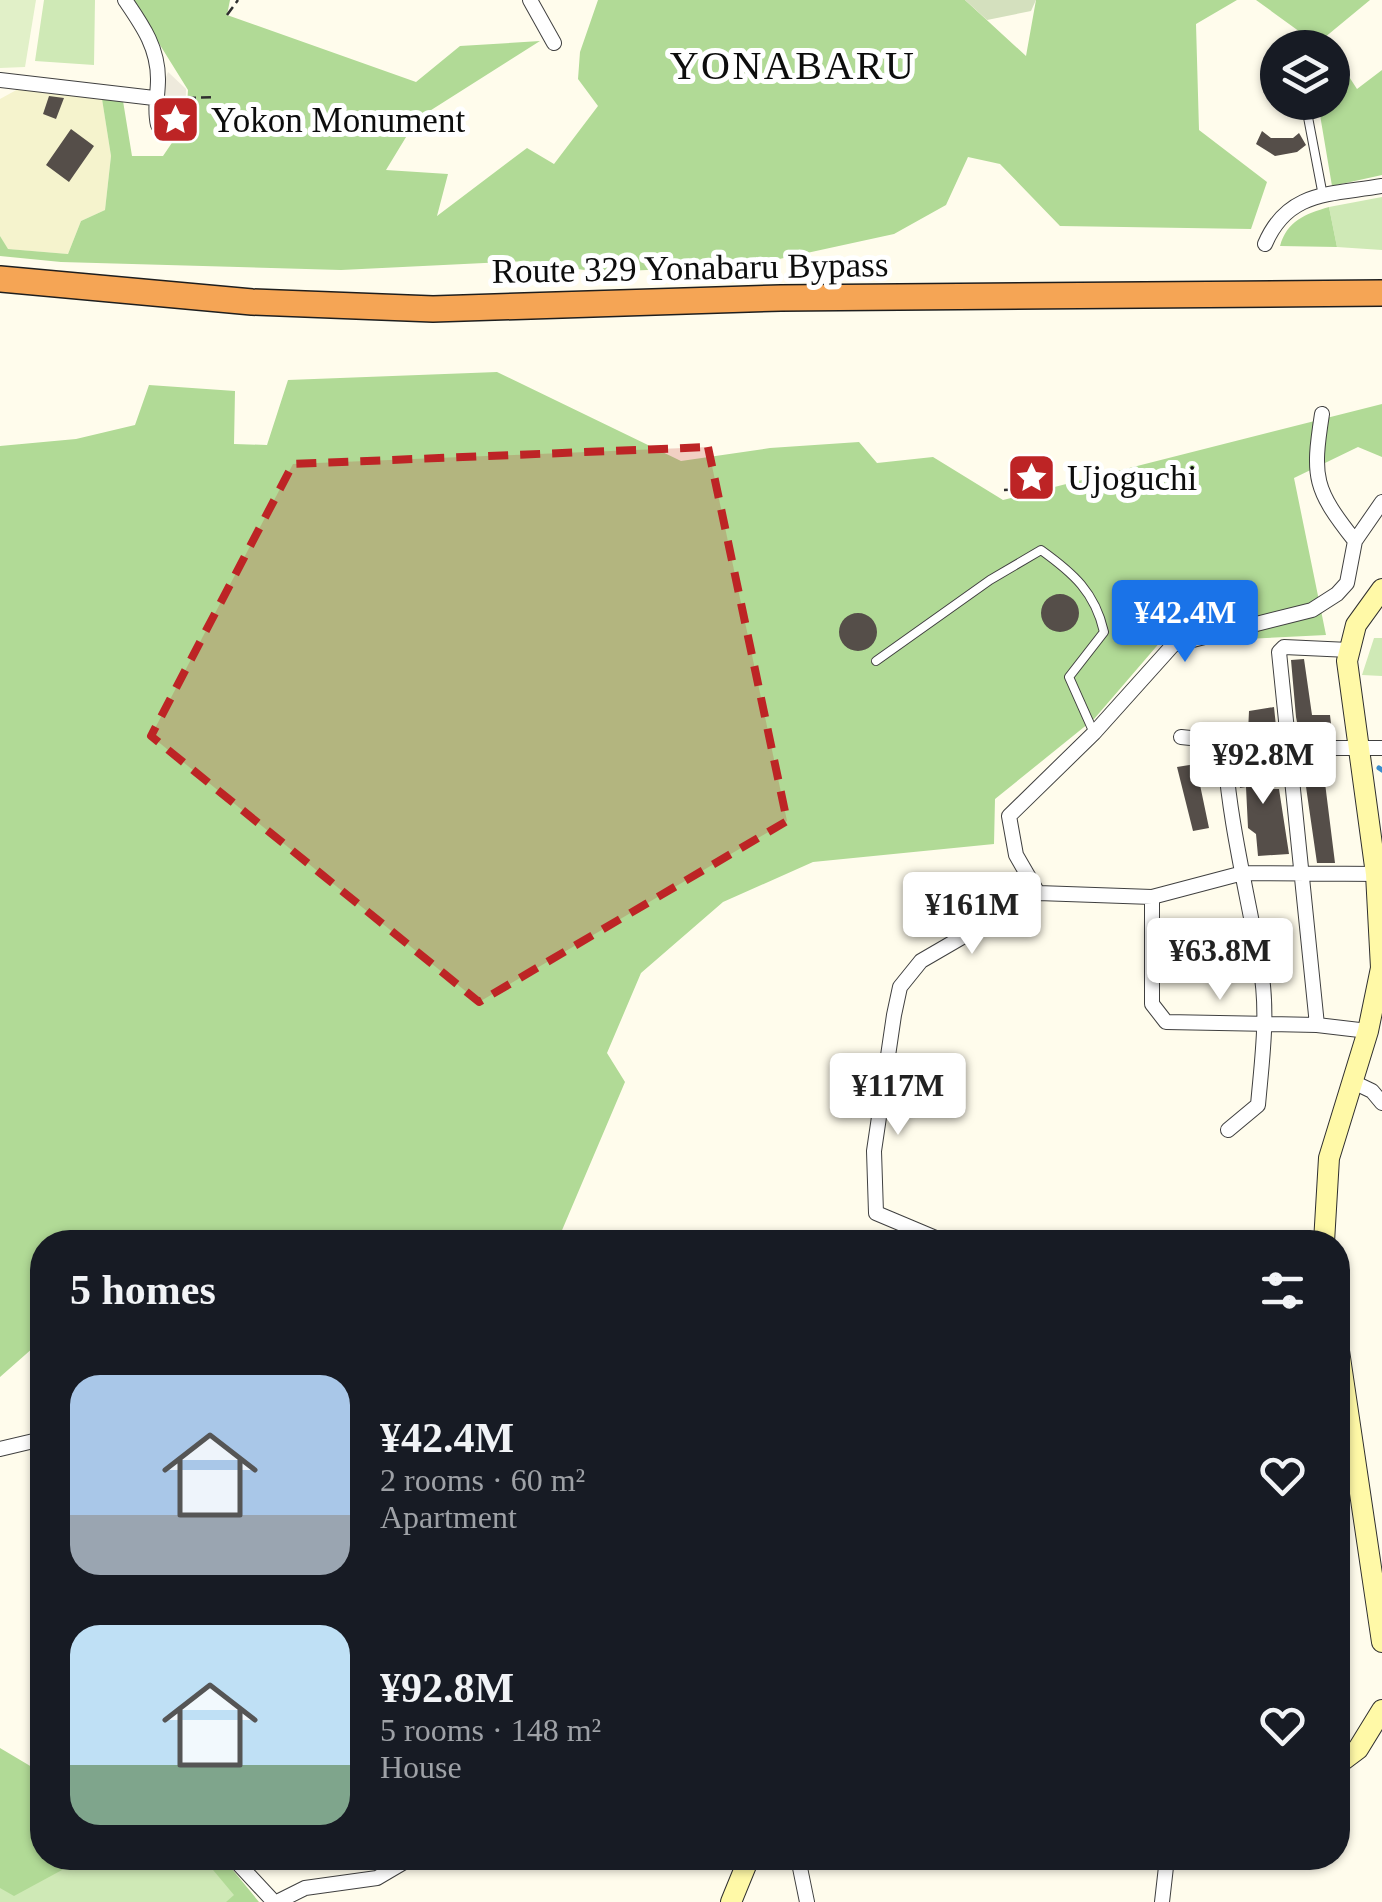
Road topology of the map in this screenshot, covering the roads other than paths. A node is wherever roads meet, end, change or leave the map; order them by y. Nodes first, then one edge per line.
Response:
1 (124, 0) edge
2 (530, 0) edge
3 (554, 43) dead end
4 (3, 84) edge
5 (154, 98) junction
6 (1309, 120) edge
7 (158, 126) dead end
8 (1382, 186) edge
9 (1323, 196) junction
10 (1265, 244) dead end
11 (0, 279) edge
12 (1382, 293) edge
13 (1322, 414) dead end
14 (1382, 502) edge
15 (1355, 541) junction
16 (1382, 589) edge
17 (1348, 650) junction
18 (876, 661) dead end
19 (1094, 733) junction
20 (1181, 737) dead end
21 (1224, 742) junction
22 (1286, 748) junction
23 (1382, 748) edge
24 (1358, 750) junction
25 (1301, 872) junction
26 (1243, 873) junction
27 (1379, 874) edge
28 (1038, 893) junction
29 (1152, 898) junction
30 (1265, 1024) junction
31 (1317, 1025) junction
32 (1368, 1031) junction
33 (1351, 1081) junction
34 (1382, 1104) edge
35 (1228, 1130) dead end
36 (917, 1230) edge
37 (1324, 1230) edge
38 (1350, 1425) edge
39 (30, 1442) edge
40 (0, 1449) edge
41 (1382, 1642) edge
42 (1382, 1710) edge
43 (1350, 1755) edge
44 (245, 1870) edge
45 (391, 1870) edge
46 (744, 1870) edge
47 (800, 1870) edge
48 (1165, 1870) edge
49 (276, 1902) edge
50 (732, 1902) edge
51 (807, 1902) edge
52 (1162, 1902) edge

1 - 5 street
2 - 3 street
4 - 5 street
5 - 7 street
6 - 9 lane
8 - 9 street
9 - 10 street
11 - 12 highway, Route 329 Yonabaru Bypass
13 - 15 street
14 - 15 street
15 - 19 street
16 - 17 street
17 - 22 street
17 - 24 street
18 - 19 lane
19 - 28 street
20 - 21 street
21 - 22 street
21 - 26 street
22 - 24 street
22 - 25 street
23 - 24 street
24 - 27 street
25 - 26 street
25 - 27 street
25 - 31 street
26 - 29 street
26 - 30 street
27 - 32 street
28 - 29 street
28 - 36 street
29 - 30 street
30 - 31 street
30 - 35 street
31 - 32 street
32 - 33 street
33 - 34 street
33 - 37 street
38 - 41 street
39 - 40 street
42 - 43 street
44 - 49 street
45 - 49 street
46 - 50 street
47 - 51 street
48 - 52 street

